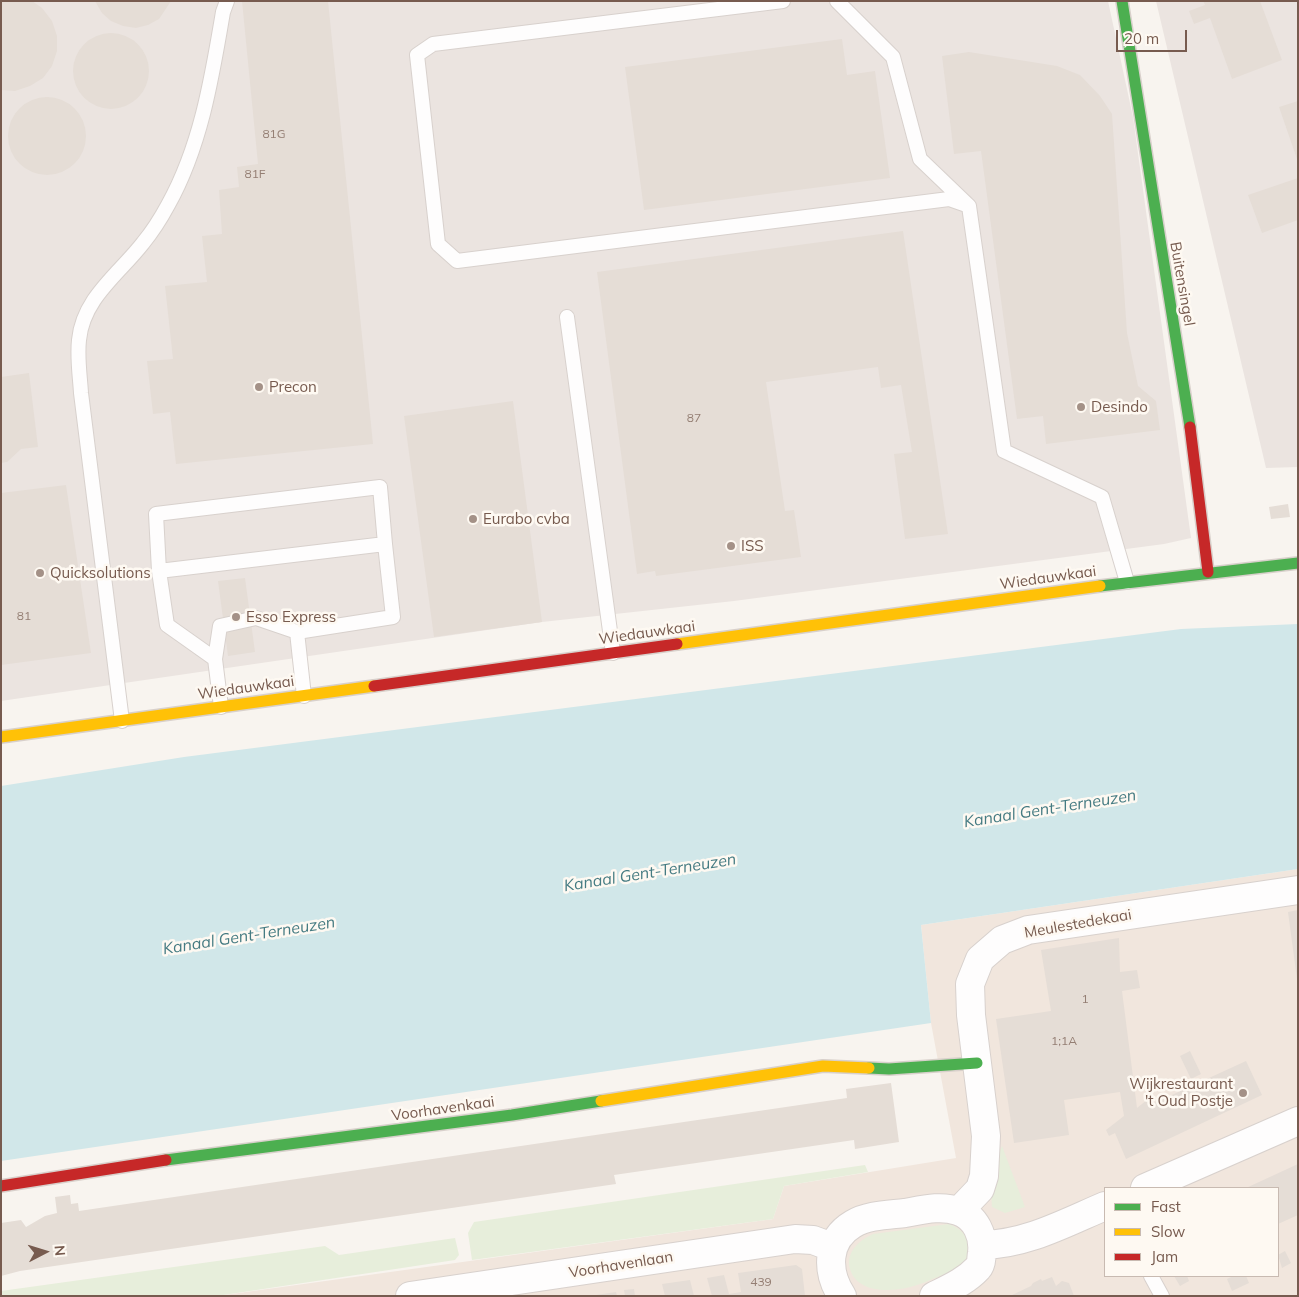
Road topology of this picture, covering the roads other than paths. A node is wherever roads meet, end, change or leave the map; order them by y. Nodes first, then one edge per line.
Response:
1 (227, 1) edge
2 (783, 1) edge
3 (836, 1) edge
4 (1122, 1) edge
5 (969, 206) junction
6 (567, 317) dead end
7 (385, 544) junction
8 (1298, 563) edge
9 (160, 571) junction
10 (1208, 572) junction
11 (1127, 582) junction
12 (297, 632) junction
13 (613, 653) junction
14 (215, 659) junction
15 (304, 696) junction
16 (221, 707) junction
17 (122, 720) junction
18 (1, 737) edge
19 (1298, 890) edge
20 (969, 1064) junction
21 (1298, 1121) edge
22 (1, 1186) edge
23 (1147, 1187) edge
24 (1104, 1206) edge
25 (959, 1211) junction
26 (982, 1245) junction
27 (832, 1247) junction
28 (1152, 1277) edge
29 (410, 1296) edge
30 (842, 1296) edge
31 (934, 1296) edge
32 (1162, 1296) edge

1 - 17 lane
2 - 5 lane
3 - 5 lane
4 - 10 street, Buitensingel
5 - 11 lane
6 - 13 lane
7 - 9 lane
7 - 9 lane
7 - 12 lane
8 - 10 street, Wiedauwkaai
9 - 14 lane
10 - 11 street, Wiedauwkaai
11 - 13 street, Wiedauwkaai
12 - 14 lane
12 - 15 lane
13 - 15 street, Wiedauwkaai
14 - 16 lane
15 - 16 street, Wiedauwkaai
16 - 17 street, Wiedauwkaai
17 - 18 street, Wiedauwkaai
19 - 20 street, Meulestedekaai
20 - 22 street, Voorhavenkaai
20 - 25 street, Meulestedekaai
21 - 23 street
24 - 26 street
25 - 26 street
25 - 27 street
26 - 31 street
27 - 29 street, Voorhavenlaan
27 - 30 street
28 - 32 lane

